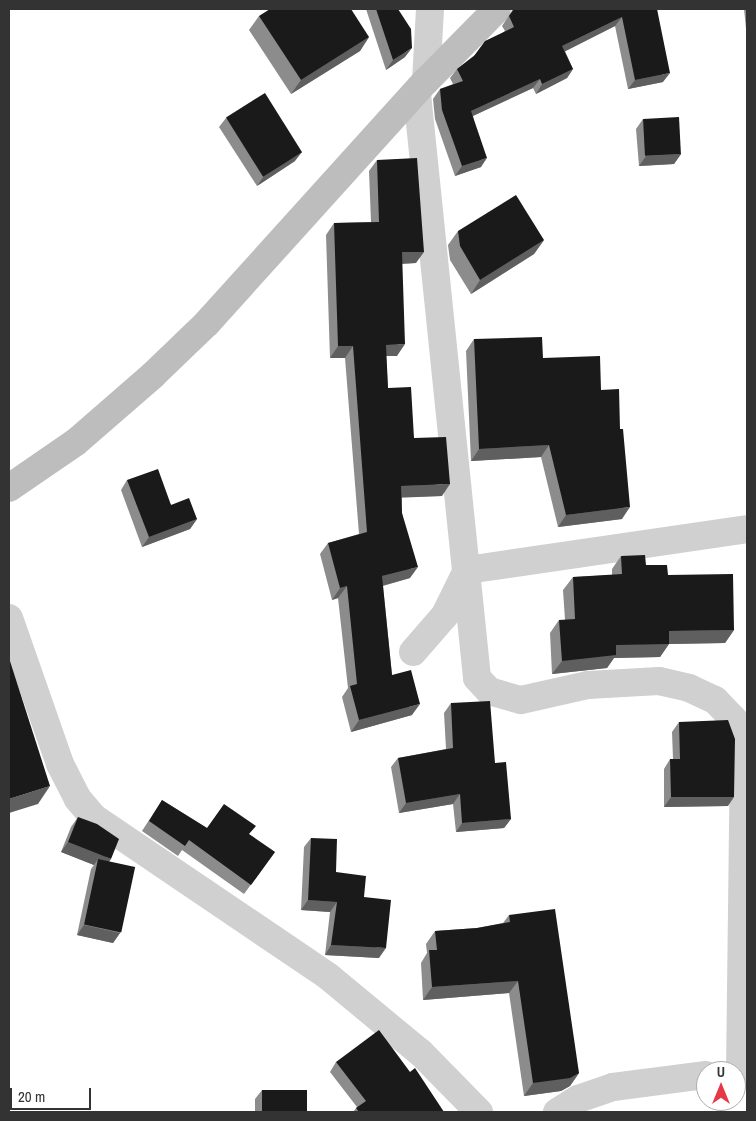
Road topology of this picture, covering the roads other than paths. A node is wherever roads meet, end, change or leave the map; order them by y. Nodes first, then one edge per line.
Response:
1 (430, 9) edge
2 (497, 9) edge
3 (421, 87) junction
4 (9, 488) edge
5 (747, 529) edge
6 (467, 570) junction
7 (9, 618) edge
8 (413, 652) dead end
9 (745, 793) edge
10 (741, 1061) edge
11 (696, 1076) edge
12 (479, 1112) edge
13 (557, 1112) edge

1 - 3 street
2 - 3 street
3 - 4 street
3 - 6 street
5 - 6 street
6 - 8 street
6 - 9 street
7 - 12 street
9 - 10 street
11 - 13 street

